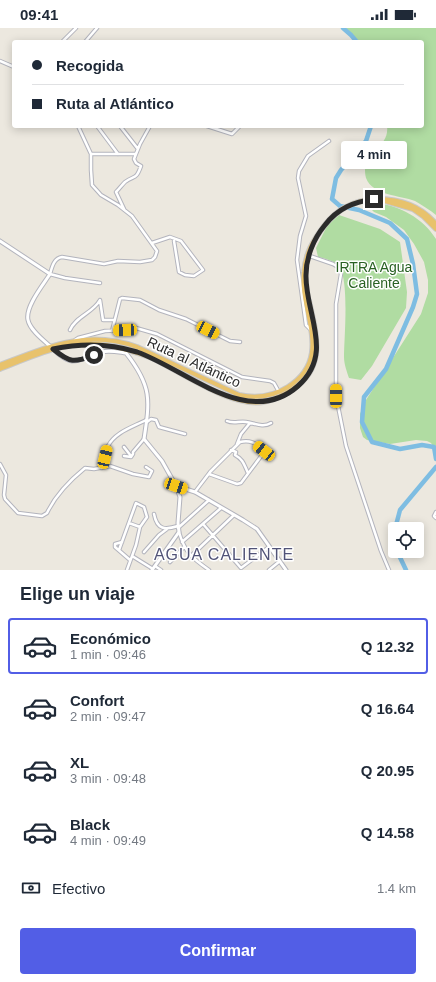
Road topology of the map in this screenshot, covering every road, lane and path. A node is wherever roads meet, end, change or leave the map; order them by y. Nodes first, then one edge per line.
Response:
1 (76, 28) edge
2 (97, 28) edge
3 (64, 40) edge
4 (87, 40) edge
5 (0, 61) edge
6 (12, 66) edge
7 (79, 128) edge
8 (98, 128) edge
9 (122, 128) edge
10 (149, 128) edge
11 (214, 128) edge
12 (238, 128) edge
13 (329, 141) dead end
14 (138, 149) junction
15 (91, 154) junction
16 (118, 154) junction
17 (135, 154) junction
18 (382, 199) junction
19 (125, 211) junction
20 (436, 224) edge
21 (436, 229) edge
22 (0, 241) edge
23 (174, 241) dead end
24 (152, 243) junction
25 (308, 255) junction
26 (50, 274) junction
27 (100, 283) dead end
28 (114, 320) junction
29 (70, 330) dead end
30 (311, 330) junction
31 (112, 331) junction
32 (74, 341) junction
33 (240, 342) dead end
34 (51, 348) junction
35 (0, 361) edge
36 (6, 362) junction
37 (0, 365) edge
38 (0, 369) edge
39 (279, 392) junction
40 (147, 421) junction
41 (227, 421) dead end
42 (250, 423) junction
43 (271, 423) dead end
44 (185, 434) dead end
45 (144, 439) junction
46 (237, 445) junction
47 (124, 447) dead end
48 (231, 450) junction
49 (124, 456) dead end
50 (131, 457) junction
51 (0, 464) edge
52 (146, 467) dead end
53 (102, 468) junction
54 (248, 473) junction
55 (209, 474) junction
56 (176, 486) junction
57 (195, 492) junction
58 (209, 500) junction
59 (221, 508) junction
60 (436, 512) edge
61 (154, 514) dead end
62 (234, 515) junction
63 (436, 518) edge
64 (129, 523) junction
65 (203, 524) junction
66 (140, 527) junction
67 (178, 527) junction
68 (167, 529) junction
69 (179, 532) junction
70 (213, 536) junction
71 (122, 542) junction
72 (182, 542) junction
73 (184, 547) junction
74 (269, 547) junction
75 (119, 550) junction
76 (144, 552) dead end
77 (132, 556) junction
78 (191, 556) junction
79 (130, 560) junction
80 (280, 561) junction
81 (170, 562) dead end
82 (156, 566) junction
83 (127, 570) edge
84 (153, 570) edge
85 (162, 570) edge
86 (209, 570) edge
87 (269, 570) edge
88 (286, 570) edge
89 (389, 570) edge

1 - 3 street
2 - 4 street
5 - 6 street
7 - 15 street
8 - 16 street
9 - 14 street
10 - 14 street
11 - 12 street
13 - 30 street
14 - 17 street
15 - 16 street
15 - 19 street
16 - 17 street
17 - 19 street
18 - 20 highway, Ruta al Atlántico
18 - 21 highway, Ruta al Atlántico
18 - 25 highway, Ruta al Atlántico
19 - 24 street
22 - 26 street
23 - 24 street
24 - 26 street
25 - 30 highway, Ruta al Atlántico
25 - 34 highway, Ruta al Atlántico
25 - 89 street
26 - 27 street
26 - 34 street
28 - 29 street
28 - 31 street
28 - 33 street
30 - 39 highway, Ruta al Atlántico
31 - 32 street
31 - 39 street
32 - 34 highway, Ruta al Atlántico
32 - 39 highway, Ruta al Atlántico
34 - 36 highway, Ruta al Atlántico
34 - 38 highway, Ruta al Atlántico
34 - 40 street
35 - 36 street
36 - 37 highway, Ruta al Atlántico
40 - 44 street
40 - 45 street
40 - 53 street
41 - 42 street
42 - 43 street
42 - 46 street
45 - 50 street
45 - 56 street
46 - 48 street
46 - 54 street
47 - 50 street
48 - 54 street
48 - 55 street
49 - 50 street
51 - 53 street
52 - 53 street
54 - 55 street
55 - 57 street
56 - 57 street
56 - 67 street
57 - 58 street
58 - 59 street
58 - 67 street
59 - 62 street
59 - 65 street
60 - 63 street
61 - 68 street
62 - 70 street
62 - 74 street
64 - 66 street
64 - 66 street
64 - 71 street
65 - 70 street
65 - 72 street
66 - 77 street
67 - 68 street
67 - 69 street
68 - 76 street
69 - 72 street
69 - 82 street
70 - 74 street
70 - 78 street
71 - 75 street
71 - 75 street
72 - 73 street
73 - 78 street
73 - 81 street
74 - 80 street
75 - 79 street
77 - 79 street
77 - 84 street
78 - 86 street
79 - 83 street
80 - 87 street
80 - 88 street
82 - 84 street
82 - 85 street

